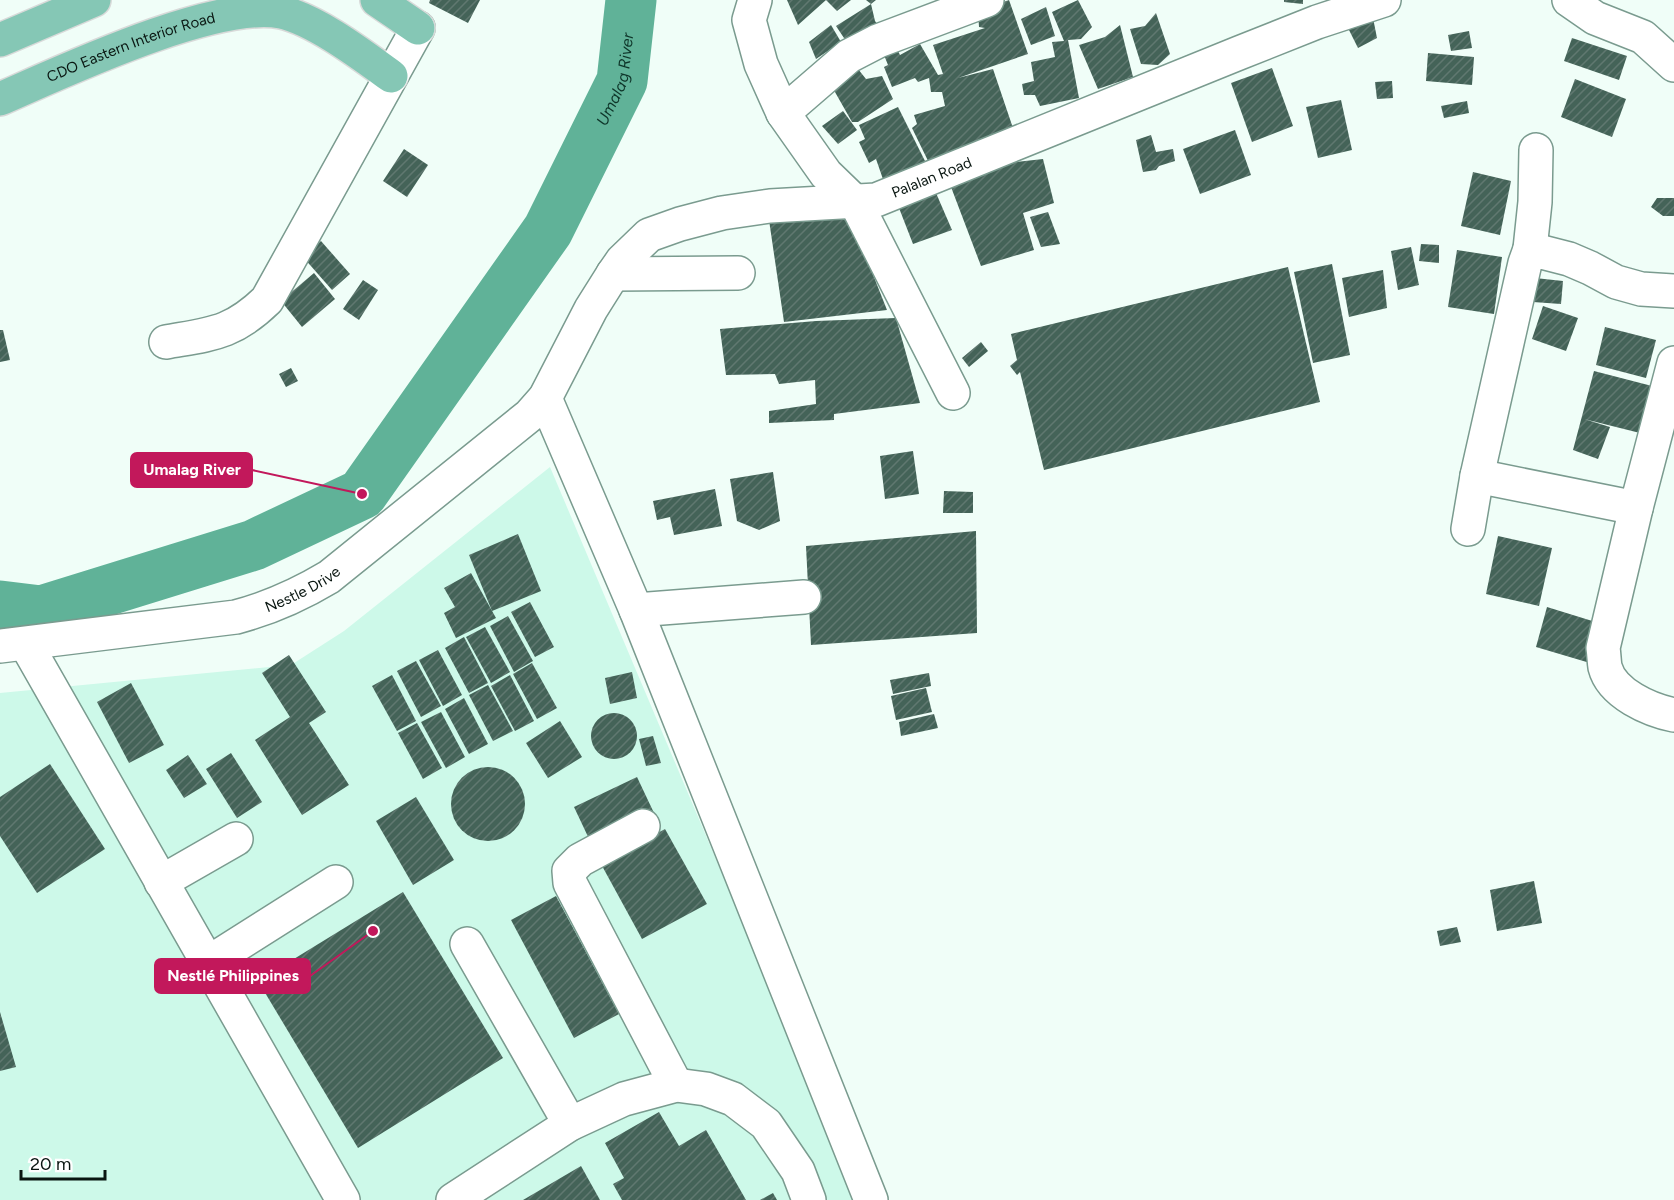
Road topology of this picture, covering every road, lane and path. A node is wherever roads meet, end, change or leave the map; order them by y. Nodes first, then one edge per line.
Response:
1 (94, 0) edge
2 (377, 0) edge
3 (755, 0) edge
4 (987, 0) edge
5 (1384, 0) edge
6 (1569, 0) edge
7 (418, 28) joint
8 (0, 40) edge
9 (1674, 65) edge
10 (391, 76) junction
11 (0, 99) edge
12 (783, 113) junction
13 (1536, 150) dead end
14 (856, 203) junction
15 (1530, 249) junction
16 (738, 273) dead end
17 (613, 274) junction
18 (1674, 291) edge
19 (166, 342) dead end
20 (1673, 370) edge
21 (953, 393) dead end
22 (545, 398) junction
23 (1477, 476) junction
24 (1636, 508) junction
25 (1468, 529) dead end
26 (804, 597) dead end
27 (636, 610) junction
28 (13, 645) edge
29 (1674, 715) edge
30 (643, 826) dead end
31 (236, 839) dead end
32 (161, 882) junction
33 (336, 882) dead end
34 (467, 944) dead end
35 (208, 963) junction
36 (676, 1085) junction
37 (570, 1124) junction
38 (343, 1200) edge
39 (453, 1200) edge
40 (809, 1200) edge
41 (871, 1200) edge

1 - 8 main road
2 - 7 main road
3 - 12 street
4 - 12 street
5 - 14 street, Palalan Road
6 - 9 street
7 - 10 street
10 - 11 main road, CDO Eastern Interior Road
10 - 19 street
12 - 14 street
13 - 15 street
14 - 17 street, Palalan Road
14 - 21 street
15 - 18 street
15 - 23 street
16 - 17 street
17 - 22 street, Palalan Road
20 - 24 street
22 - 27 street
22 - 28 street, Nestle Drive
23 - 24 street
23 - 25 street
24 - 29 street
26 - 27 street
27 - 41 street
28 - 32 street
30 - 36 street
31 - 32 street
32 - 35 street
33 - 35 street
34 - 37 street
35 - 38 street
36 - 37 street
36 - 40 street
37 - 39 street

